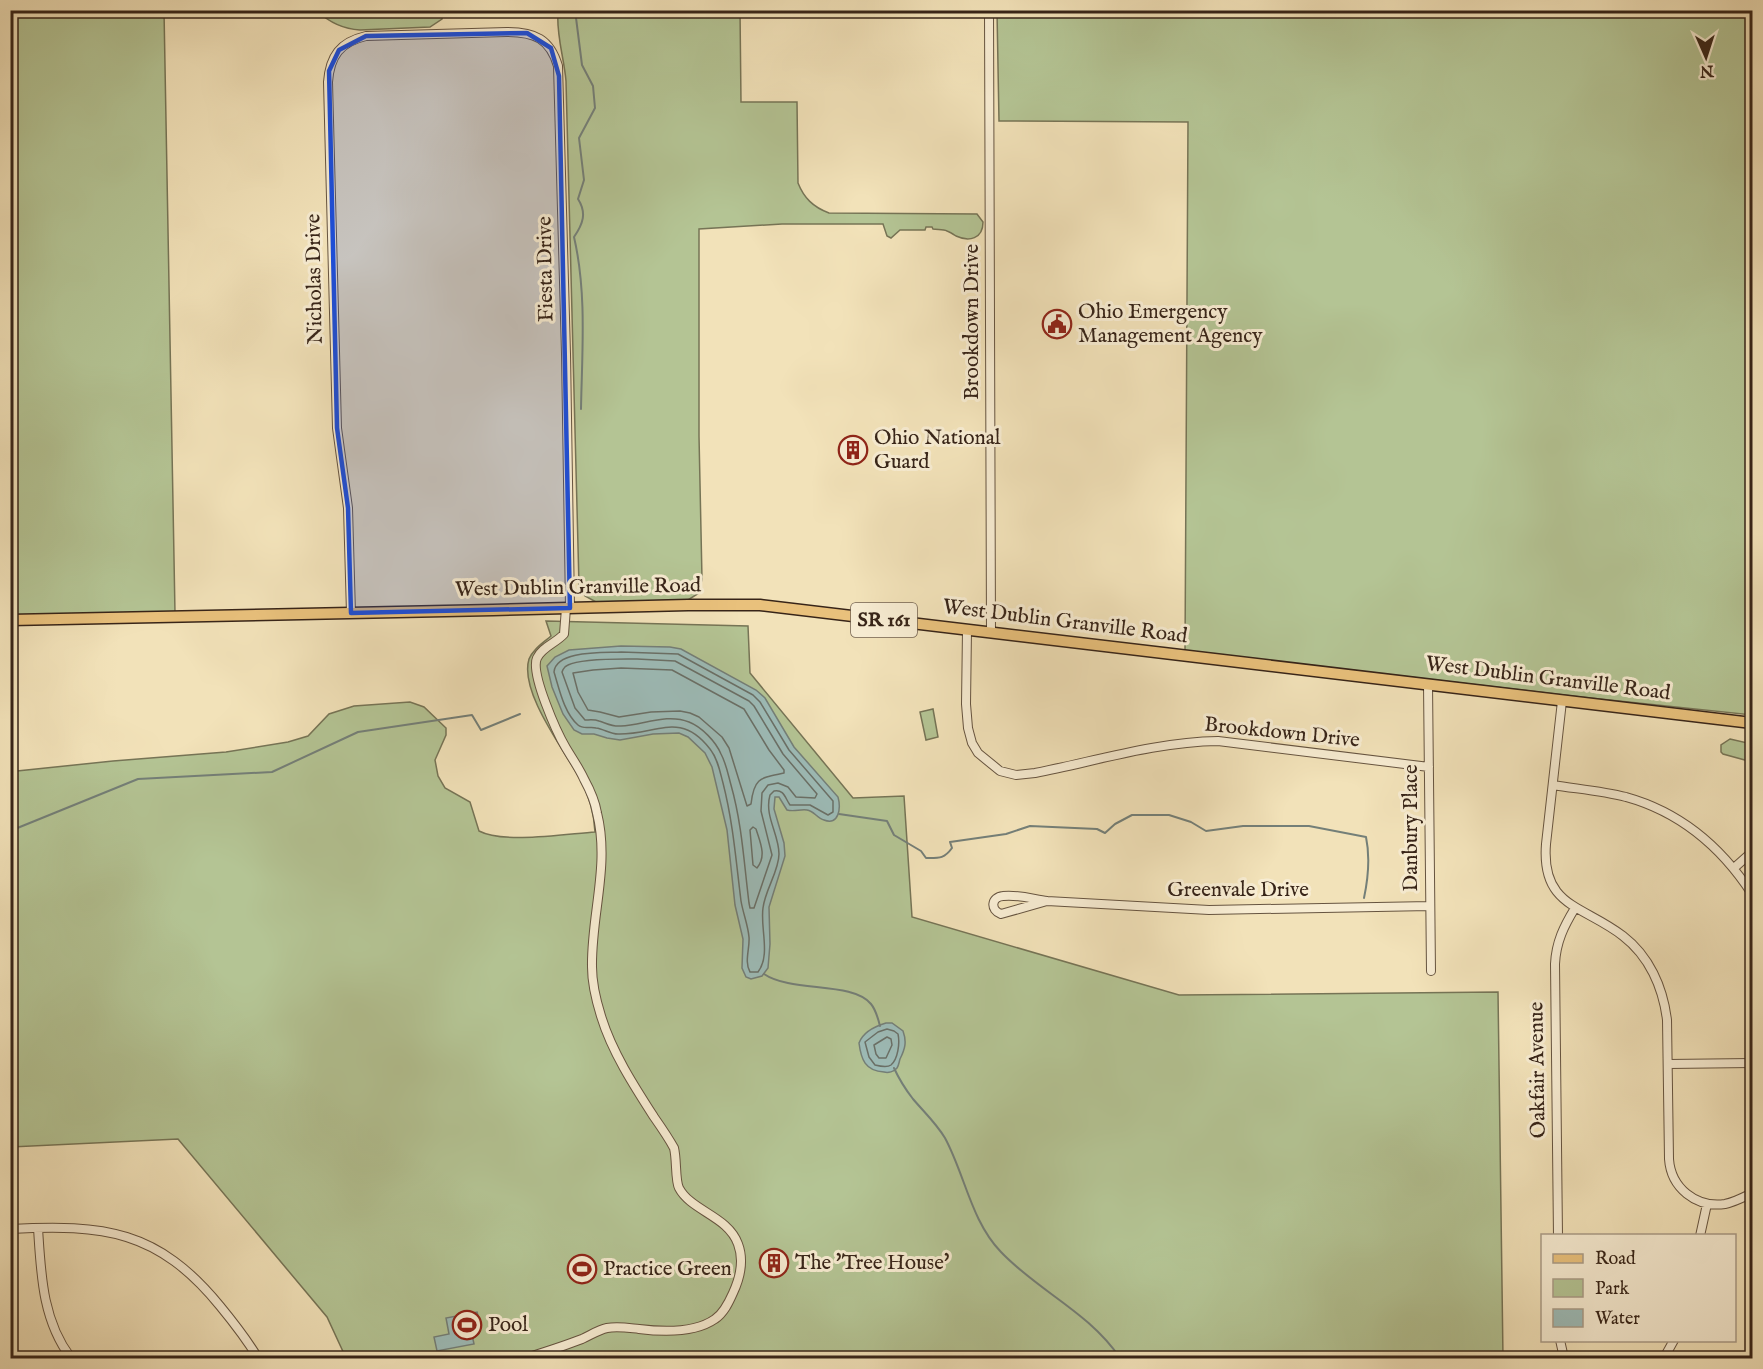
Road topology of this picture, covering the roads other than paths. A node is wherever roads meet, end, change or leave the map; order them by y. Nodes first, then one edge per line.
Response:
1 (989, 10) edge
2 (439, 34) joint
3 (568, 608) junction
4 (351, 613) junction
5 (10, 620) edge
6 (967, 630) junction
7 (991, 633) junction
8 (1428, 684) junction
9 (1562, 701) junction
10 (1752, 723) edge
11 (1429, 767) junction
12 (1553, 785) junction
13 (1752, 852) edge
14 (1734, 868) junction
15 (1752, 894) edge
16 (1047, 901) junction
17 (1430, 906) junction
18 (1575, 908) junction
19 (1431, 971) dead end
20 (1752, 1063) edge
21 (1668, 1064) junction
22 (1752, 1193) edge
23 (1707, 1204) junction
24 (38, 1227) junction
25 (10, 1229) edge
26 (1558, 1234) edge
27 (1700, 1234) edge
28 (1560, 1342) edge
29 (1673, 1342) edge
30 (71, 1359) edge
31 (258, 1359) edge
32 (526, 1359) edge
33 (1564, 1359) edge
34 (1664, 1359) edge

1 - 7 street, Brookdown Drive
2 - 3 street, Fiesta Drive
2 - 4 street, Nicholas Drive
3 - 4 main road, West Dublin Granville Road / SR 161
3 - 6 main road, West Dublin Granville Road / SR 161
3 - 32 street, Fiesta Drive
4 - 5 main road, West Dublin Granville Road / SR 161
6 - 7 main road, West Dublin Granville Road / SR 161
6 - 11 street, Brookdown Drive
7 - 8 main road, West Dublin Granville Road / SR 161
8 - 9 main road, West Dublin Granville Road / SR 161
8 - 11 street, Danbury Place
9 - 10 main road, West Dublin Granville Road / SR 161
9 - 12 street
11 - 17 street, Danbury Place
12 - 14 street
12 - 18 street
13 - 14 street
14 - 15 street
16 - 16 street, Greenvale Drive
16 - 17 street, Greenvale Drive
17 - 19 street, Danbury Place
18 - 21 street
18 - 26 street, Oakfair Avenue
20 - 21 street
21 - 23 street
22 - 23 street
23 - 27 street
24 - 25 street
24 - 30 street
24 - 31 street
28 - 33 street
29 - 34 street

